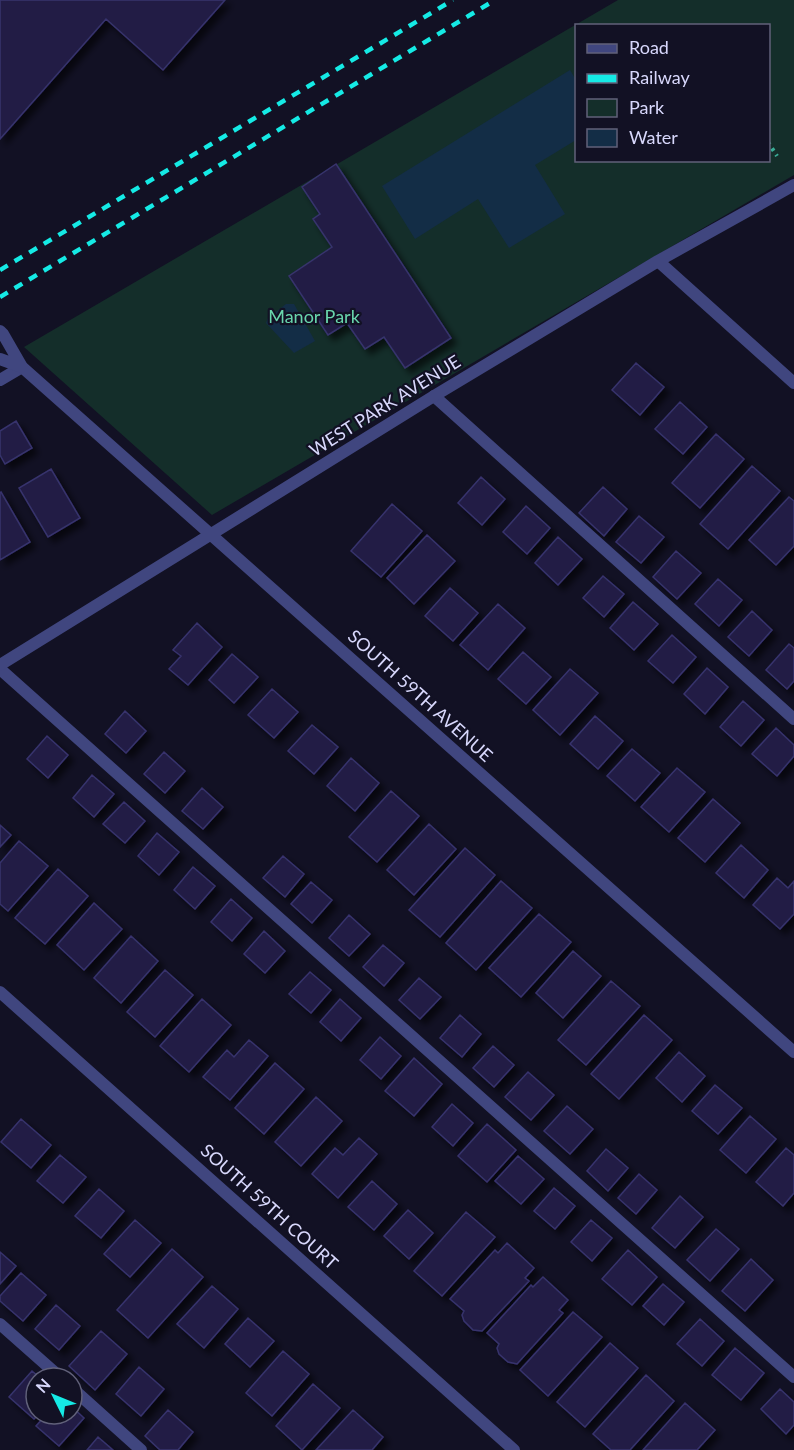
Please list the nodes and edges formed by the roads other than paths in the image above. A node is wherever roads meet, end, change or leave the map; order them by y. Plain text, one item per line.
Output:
1 (794, 184) edge
2 (658, 261) junction
3 (0, 331) edge
4 (0, 358) edge
5 (22, 367) junction
6 (0, 380) edge
7 (794, 383) edge
8 (434, 396) junction
9 (212, 535) junction
10 (0, 667) edge
11 (794, 719) edge
12 (0, 992) edge
13 (794, 1052) edge
14 (0, 1324) edge
15 (47, 1366) edge
16 (794, 1377) edge
17 (84, 1399) edge
18 (141, 1450) edge
19 (514, 1450) edge

1 - 2 street, WEST PARK AVENUE
2 - 7 street
2 - 8 street, WEST PARK AVENUE
3 - 5 street, SOUTH 59TH AVENUE
4 - 5 street, SOUTH 59TH AVENUE
5 - 6 street
5 - 9 street, SOUTH 59TH AVENUE
8 - 9 street, WEST PARK AVENUE
8 - 11 street
9 - 10 street, WEST PARK AVENUE
9 - 13 street, SOUTH 59TH AVENUE
10 - 16 street
12 - 19 street, SOUTH 59TH COURT
14 - 15 street
17 - 18 street

